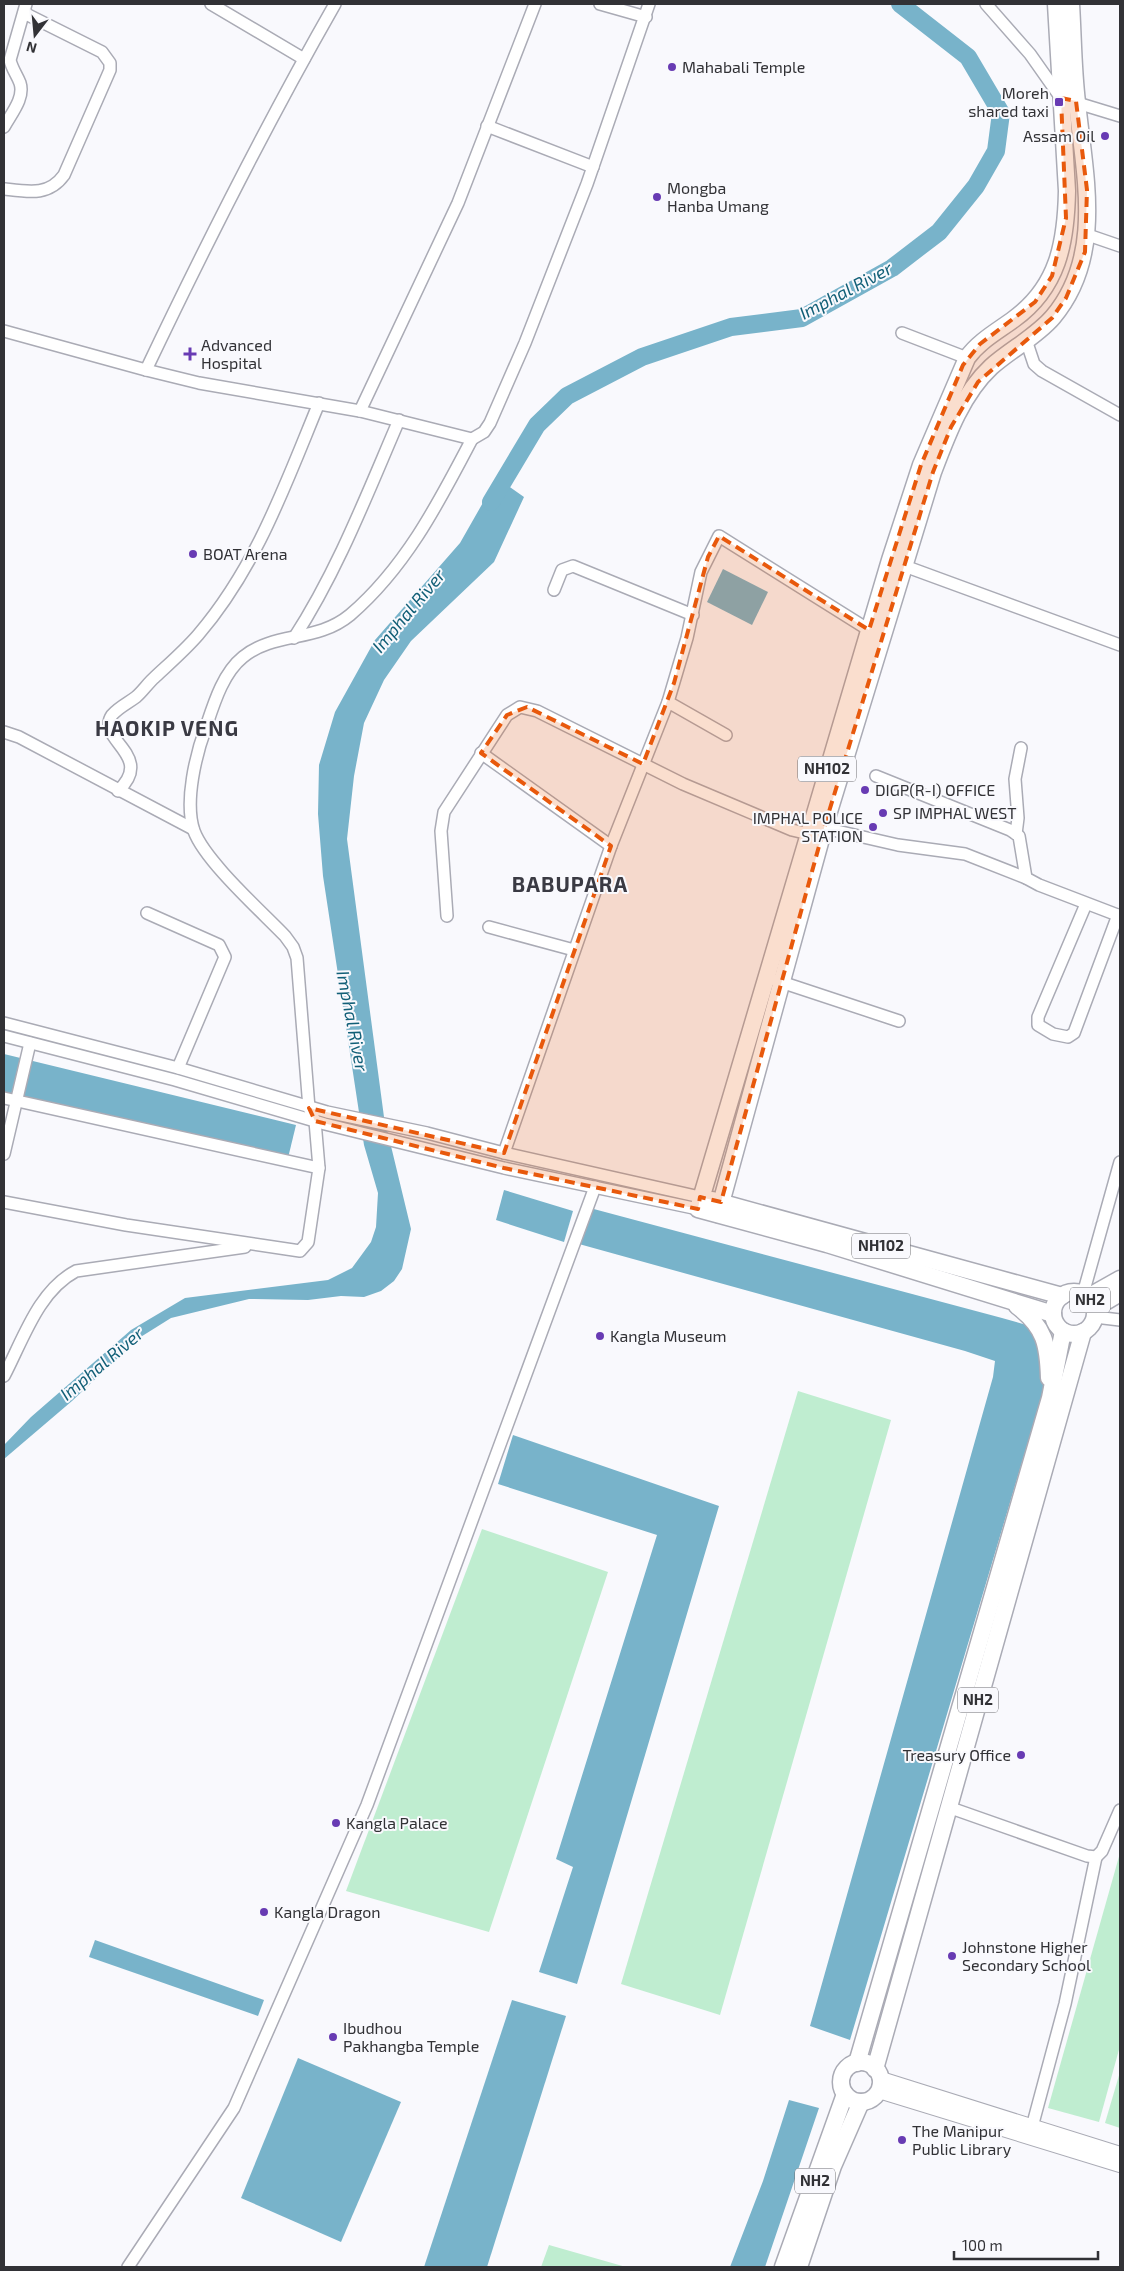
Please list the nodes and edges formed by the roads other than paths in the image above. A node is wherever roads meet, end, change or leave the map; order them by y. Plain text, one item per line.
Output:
1 (211, 4) edge
2 (335, 4) edge
3 (535, 4) edge
4 (600, 4) edge
5 (649, 4) edge
6 (986, 4) edge
7 (1056, 4) edge
8 (1071, 4) edge
9 (25, 9) edge
10 (646, 17) junction
11 (304, 59) junction
12 (1068, 100) junction
13 (1120, 116) edge
14 (487, 126) junction
15 (4, 127) edge
16 (593, 167) junction
17 (4, 189) edge
18 (1088, 235) junction
19 (1120, 246) edge
20 (4, 331) edge
21 (902, 334) dead end
22 (1026, 340) junction
23 (967, 358) junction
24 (146, 370) junction
25 (319, 403) junction
26 (360, 411) junction
27 (1120, 415) edge
28 (399, 420) junction
29 (472, 438) junction
30 (896, 563) junction
31 (554, 590) dead end
32 (693, 615) junction
33 (869, 630) junction
34 (294, 638) junction
35 (1120, 645) edge
36 (668, 702) junction
37 (4, 732) edge
38 (726, 734) dead end
39 (1022, 748) dead end
40 (481, 753) junction
41 (643, 764) junction
42 (876, 776) dead end
43 (118, 791) junction
44 (193, 829) junction
45 (816, 831) junction
46 (1016, 834) junction
47 (611, 846) junction
48 (1026, 878) junction
49 (1086, 904) junction
50 (147, 913) dead end
51 (446, 916) dead end
52 (1119, 916) edge
53 (489, 926) dead end
54 (574, 950) junction
55 (774, 979) junction
56 (899, 1021) dead end
57 (4, 1023) edge
58 (4, 1036) edge
59 (30, 1043) junction
60 (178, 1068) junction
61 (738, 1069) junction
62 (755, 1074) junction
63 (4, 1098) edge
64 (16, 1101) junction
65 (309, 1108) junction
66 (322, 1119) junction
67 (504, 1153) junction
68 (4, 1154) edge
69 (1120, 1162) edge
70 (319, 1168) junction
71 (595, 1187) junction
72 (4, 1202) edge
73 (699, 1203) junction
74 (719, 1208) junction
75 (258, 1246) junction
76 (1120, 1279) edge
77 (1120, 1293) edge
78 (1062, 1296) junction
79 (1010, 1301) junction
80 (1090, 1304) junction
81 (1053, 1314) junction
82 (1120, 1320) edge
83 (1064, 1331) junction
84 (1083, 1332) junction
85 (4, 1376) edge
86 (1050, 1398) junction
87 (948, 1807) junction
88 (1120, 1810) edge
89 (1096, 1857) junction
90 (857, 2063) junction
91 (878, 2079) junction
92 (845, 2094) junction
93 (861, 2102) junction
94 (964, 2111) junction
95 (1032, 2127) junction
96 (1120, 2154) edge
97 (1120, 2164) edge
98 (128, 2267) edge
99 (783, 2267) edge
100 (799, 2267) edge

1 - 11 street
2 - 11 street
3 - 14 street
4 - 10 street
5 - 10 street
6 - 12 street
7 - 12 highway, NH102
8 - 12 highway, NH102
9 - 15 street
9 - 17 street
10 - 16 street
11 - 24 street
12 - 13 street
12 - 18 highway, NH102
12 - 23 highway, NH102
14 - 16 street
14 - 26 street
16 - 29 street
18 - 19 street
18 - 22 highway, NH102
20 - 24 street
21 - 23 street
22 - 27 street
22 - 30 highway, NH102
23 - 30 highway, NH102
24 - 25 street
25 - 26 street
25 - 43 street
26 - 28 street
28 - 29 street
28 - 34 street
29 - 34 street
30 - 33 highway, NH102
30 - 35 street
30 - 45 highway, NH102
31 - 32 street
32 - 33 street
32 - 36 street
33 - 45 highway, NH102
34 - 44 street
36 - 38 street
36 - 41 street
37 - 43 street
39 - 46 street
40 - 41 street
40 - 47 street
40 - 51 street
41 - 45 street
41 - 47 street
42 - 46 street
43 - 44 street
44 - 65 street
45 - 48 street
45 - 55 highway, NH102
46 - 48 street
47 - 54 street
48 - 49 street
49 - 52 street
49 - 52 street
50 - 60 street
53 - 54 street
54 - 67 street
55 - 56 street
55 - 61 highway, NH102
55 - 62 highway, NH102
57 - 60 street
58 - 59 street
59 - 64 street
59 - 66 street
60 - 65 street
61 - 62 highway
61 - 73 highway, NH102
62 - 74 highway, NH102
63 - 64 street
64 - 68 street
64 - 70 street
65 - 66 street
66 - 67 street
66 - 70 street
66 - 71 street
67 - 73 street
69 - 80 street
70 - 75 street
71 - 73 street
71 - 98 street
72 - 75 street
73 - 74 highway, NH102
74 - 78 highway, NH102
74 - 79 highway, NH102
75 - 85 street
76 - 80 highway, NH2
77 - 80 highway, NH2
78 - 80 highway, NH2
78 - 81 highway, NH2
79 - 81 highway, NH102
79 - 86 highway
80 - 82 street
80 - 84 highway, NH2
81 - 83 highway, NH2
83 - 84 highway, NH2
83 - 86 highway, NH2
84 - 87 highway, NH2
86 - 90 highway, NH2
87 - 89 street
87 - 91 highway, NH2
88 - 89 street
89 - 95 street
90 - 91 highway
90 - 92 highway, NH2
91 - 93 highway
91 - 94 main road
92 - 93 highway
92 - 99 highway, NH2
93 - 100 highway, NH2
94 - 95 main road
94 - 97 main road
95 - 96 main road

